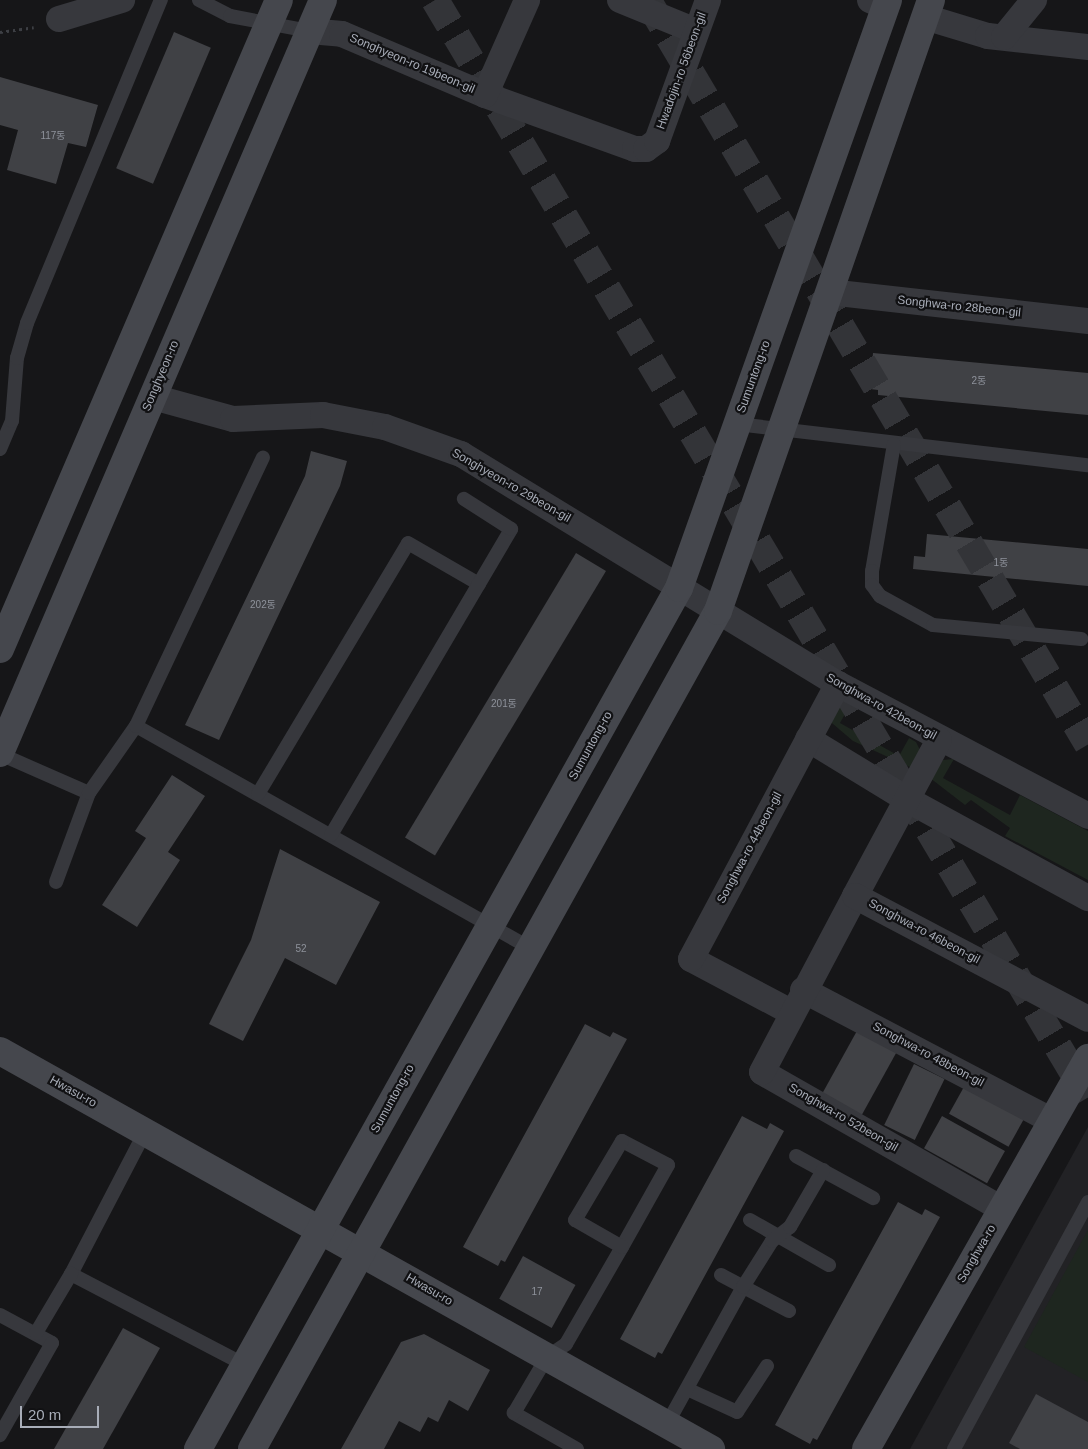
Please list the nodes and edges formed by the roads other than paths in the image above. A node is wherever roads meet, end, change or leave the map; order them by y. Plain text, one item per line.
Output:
1 (122, 0) edge
2 (161, 0) edge
3 (199, 0) edge
4 (279, 0) edge
5 (323, 0) edge
6 (527, 0) edge
7 (620, 0) edge
8 (708, 0) edge
9 (1034, 0) edge
10 (881, 2) edge
11 (928, 9) edge
12 (59, 19) road end
13 (268, 25) junction
14 (309, 31) junction
15 (696, 31) junction
16 (1004, 37) junction
17 (1088, 46) edge
18 (485, 95) junction
19 (657, 141) joint
20 (829, 292) junction
21 (1088, 321) edge
22 (153, 397) junction
23 (737, 424) junction
24 (780, 432) junction
25 (894, 444) junction
26 (0, 448) edge
27 (263, 458) dead end
28 (1088, 465) edge
29 (464, 500) dead end
30 (479, 584) junction
31 (679, 588) junction
32 (718, 612) junction
33 (1080, 639) dead end
34 (0, 649) edge
35 (838, 684) junction
36 (136, 726) junction
37 (808, 739) junction
38 (939, 740) junction
39 (0, 754) edge
40 (89, 793) junction
41 (258, 794) junction
42 (908, 800) junction
43 (1088, 816) edge
44 (331, 835) junction
45 (56, 882) dead end
46 (854, 896) junction
47 (1088, 898) edge
48 (490, 926) junction
49 (530, 948) junction
50 (797, 1001) junction
51 (1088, 1019) edge
52 (0, 1052) edge
53 (1088, 1058) edge
54 (1052, 1121) junction
55 (145, 1132) junction
56 (796, 1156) dead end
57 (823, 1170) junction
58 (873, 1198) dead end
59 (1088, 1202) edge
60 (1002, 1209) junction
61 (750, 1220) dead end
62 (321, 1229) junction
63 (779, 1236) junction
64 (622, 1247) junction
65 (362, 1252) junction
66 (829, 1264) dead end
67 (71, 1274) junction
68 (721, 1275) dead end
69 (744, 1287) junction
70 (788, 1311) dead end
71 (0, 1315) edge
72 (36, 1333) junction
73 (547, 1357) junction
74 (244, 1365) junction
75 (767, 1366) dead end
76 (687, 1389) junction
77 (666, 1424) junction
78 (0, 1435) edge
79 (198, 1449) edge
80 (252, 1449) edge
81 (577, 1449) edge
82 (711, 1449) edge
83 (866, 1449) edge
84 (954, 1449) edge

1 - 12 street
2 - 26 lane
3 - 13 lane
4 - 13 street
5 - 14 street, Songhyeon-ro
6 - 18 street, Songhyeon-ro 19beon-gil
7 - 15 street
8 - 15 street, Hwadojin-ro 56beon-gil
9 - 16 street
10 - 23 street, Sumuntong-ro
11 - 16 street
11 - 20 street
13 - 14 lane
13 - 34 street
14 - 18 street, Songhyeon-ro 19beon-gil
14 - 22 street, Songhyeon-ro
15 - 19 street, Hwadojin-ro 56beon-gil
16 - 17 street
18 - 19 street, Songhyeon-ro 19beon-gil
20 - 21 street, Songhwa-ro 28beon-gil
20 - 24 street
22 - 31 street, Songhyeon-ro 29beon-gil
22 - 39 street, Songhyeon-ro
23 - 24 lane
23 - 31 street, Sumuntong-ro
24 - 25 lane
24 - 32 street
25 - 28 lane
25 - 33 lane
27 - 36 lane
29 - 30 lane
30 - 41 lane
30 - 44 lane
31 - 32 street, Songhwa-ro 42beon-gil
31 - 48 street, Sumuntong-ro
32 - 35 street, Songhwa-ro 42beon-gil
32 - 49 street
35 - 37 street
35 - 38 street, Songhwa-ro 42beon-gil
36 - 40 lane
36 - 41 lane
37 - 42 street
37 - 50 street, Songhwa-ro 44beon-gil
38 - 42 street
38 - 43 street, Songhwa-ro 42beon-gil
39 - 40 lane
40 - 45 lane
41 - 44 lane
42 - 46 street
42 - 47 street
44 - 48 lane
46 - 50 street, Songhwa-ro 46beon-gil
46 - 51 street, Songhwa-ro 46beon-gil
48 - 49 lane
48 - 62 street, Sumuntong-ro
49 - 65 street
50 - 54 street, Songhwa-ro 48beon-gil
50 - 60 street, Songhwa-ro 52beon-gil
52 - 55 street, Hwasu-ro
53 - 54 street, Songhwa-ro
54 - 60 street, Songhwa-ro
55 - 62 street, Hwasu-ro
55 - 67 lane
56 - 57 lane
57 - 58 lane
57 - 63 lane
59 - 84 lane
60 - 83 street, Songhwa-ro
61 - 63 lane
62 - 65 street, Hwasu-ro
62 - 74 street, Sumuntong-ro
63 - 66 lane
63 - 69 lane
64 - 64 lane
64 - 73 lane
65 - 73 street, Hwasu-ro
65 - 80 street
67 - 72 lane
67 - 74 lane
68 - 69 lane
69 - 70 lane
69 - 76 lane
71 - 72 lane
72 - 78 lane
73 - 77 street, Hwasu-ro
73 - 81 lane
74 - 79 street, Sumuntong-ro
75 - 76 lane
76 - 77 lane
77 - 82 street, Hwasu-ro

